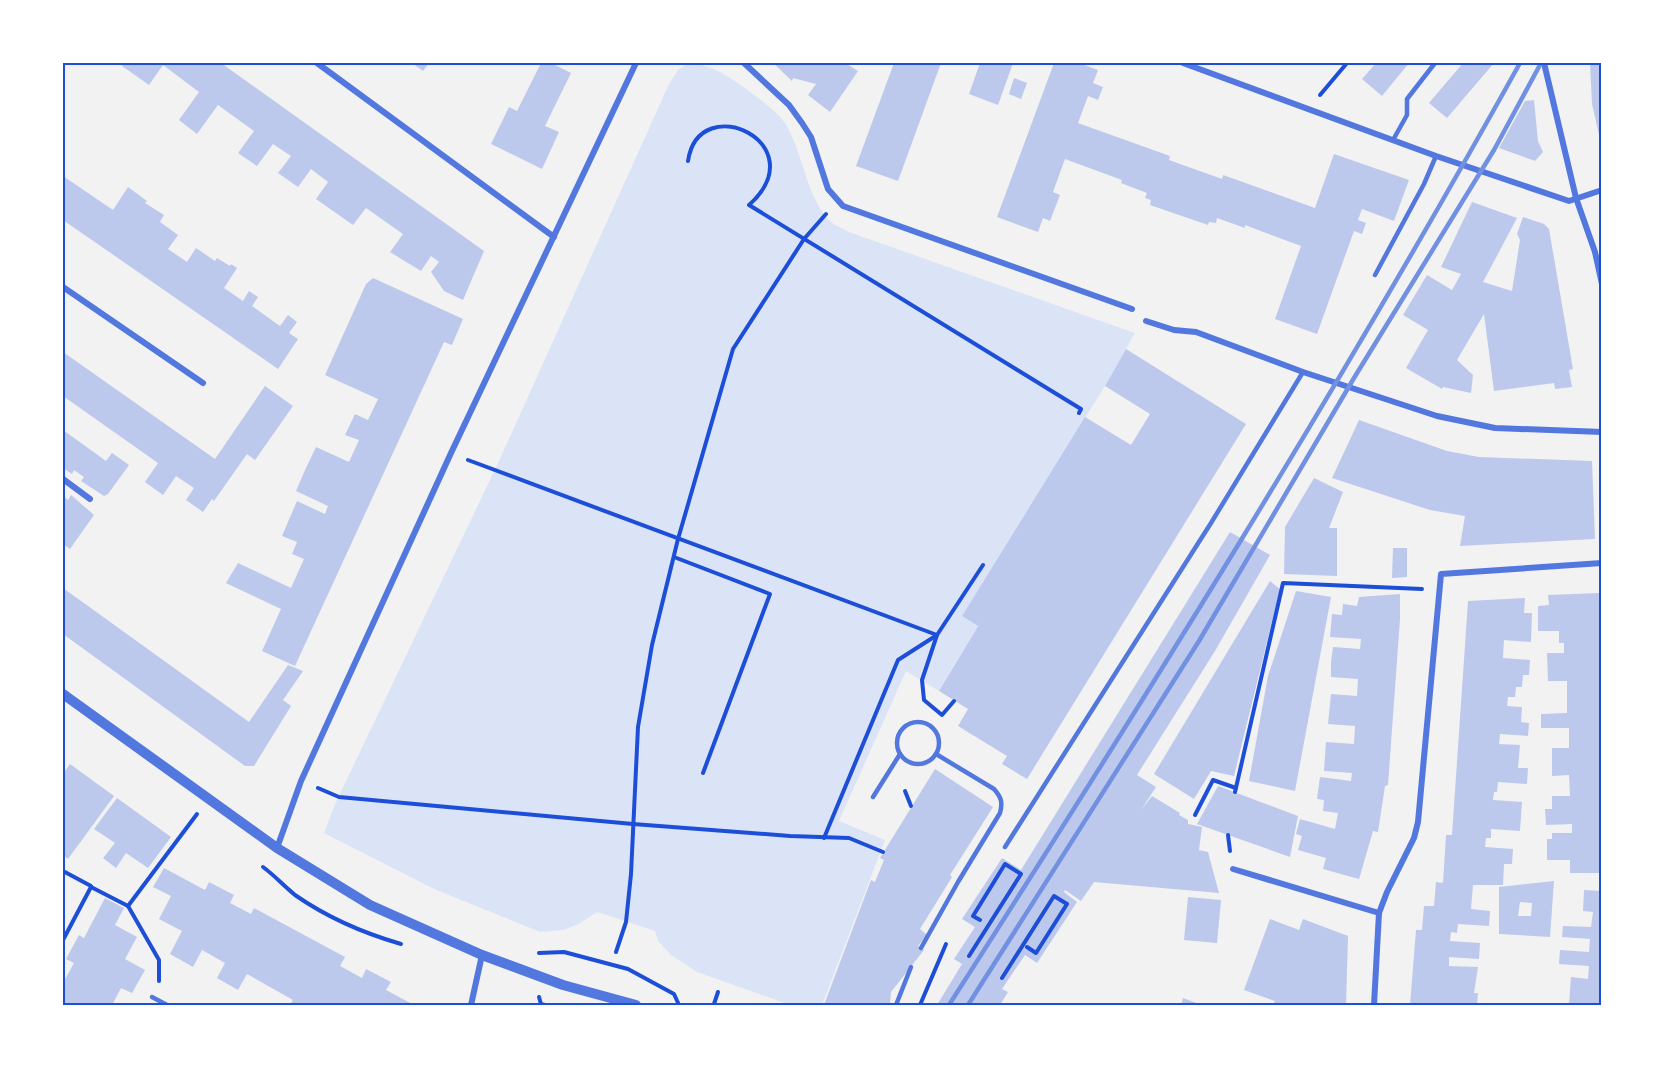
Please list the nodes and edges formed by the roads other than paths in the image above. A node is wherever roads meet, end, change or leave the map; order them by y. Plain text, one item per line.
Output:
1 (317, 63) edge
2 (636, 63) edge
3 (744, 63) edge
4 (1183, 63) edge
5 (1435, 63) edge
6 (1544, 63) edge
7 (1393, 140) junction
8 (1436, 156) junction
9 (1602, 190) edge
10 (1576, 198) junction
11 (554, 237) junction
12 (1375, 275) dead end
13 (1602, 284) edge
14 (63, 287) edge
15 (1132, 309) dead end
16 (1146, 321) dead end
17 (1303, 372) junction
18 (203, 383) dead end
19 (1602, 432) edge
20 (63, 479) edge
21 (90, 499) dead end
22 (1602, 563) edge
23 (63, 694) edge
24 (900, 754) junction
25 (936, 754) junction
26 (873, 797) dead end
27 (1005, 847) dead end
28 (277, 848) junction
29 (1233, 869) dead end
30 (1379, 913) junction
31 (921, 948) dead end
32 (482, 955) junction
33 (911, 967) dead end
34 (152, 997) road end
35 (622, 1004) edge
36 (167, 1005) edge
37 (471, 1005) edge
38 (636, 1005) edge
39 (896, 1005) edge
40 (1374, 1005) edge

1 - 11 street
2 - 11 street
3 - 15 street
4 - 7 street
5 - 7 lane
6 - 10 street
7 - 8 street
8 - 10 street
8 - 12 lane
9 - 10 street
10 - 13 street
11 - 28 street
14 - 18 street
16 - 17 street
17 - 19 street
17 - 27 lane
20 - 21 street
22 - 30 street
23 - 28 street
24 - 25 lane
24 - 25 lane
24 - 26 lane
25 - 31 lane
28 - 32 street
29 - 30 street
30 - 40 street
32 - 35 street
32 - 37 street
33 - 39 lane
34 - 36 lane
35 - 38 street

